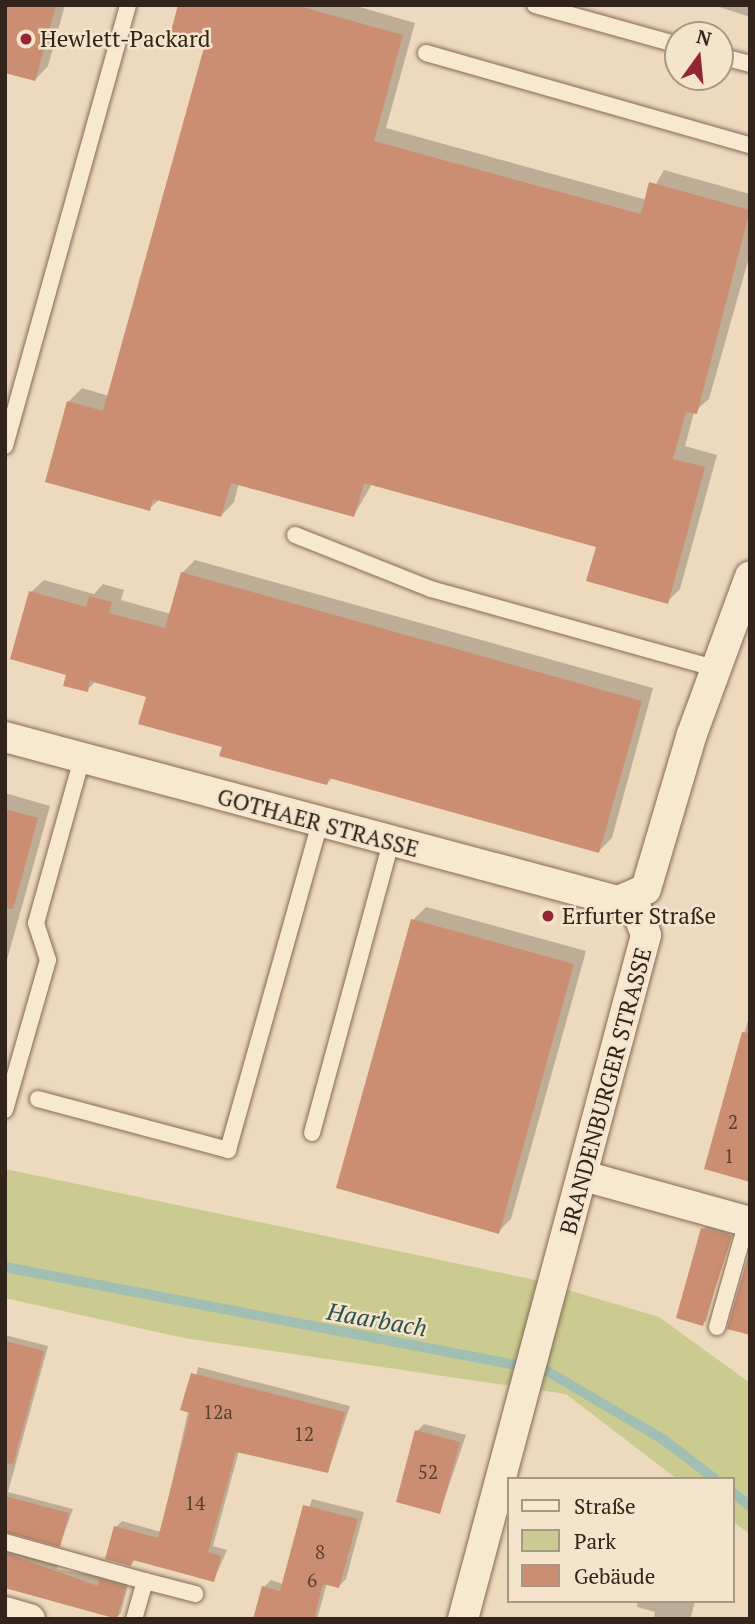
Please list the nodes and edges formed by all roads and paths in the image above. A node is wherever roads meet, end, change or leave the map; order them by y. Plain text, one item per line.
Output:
1 (128, 5) edge
2 (535, 5) edge
3 (664, 40) edge
4 (426, 53) dead end
5 (750, 145) edge
6 (5, 446) edge
7 (295, 535) dead end
8 (750, 576) edge
9 (718, 669) junction
10 (5, 737) edge
11 (82, 758) junction
12 (320, 824) junction
13 (391, 843) junction
14 (632, 897) junction
15 (38, 1099) dead end
16 (5, 1110) edge
17 (312, 1133) dead end
18 (584, 1175) junction
19 (748, 1222) edge
20 (717, 1327) dead end
21 (5, 1542) edge
22 (145, 1581) junction
23 (195, 1594) dead end
24 (5, 1612) edge
25 (30, 1619) edge
26 (134, 1619) edge
27 (463, 1619) edge

1 - 6 lane
2 - 3 lane
4 - 5 lane
7 - 9 lane
8 - 9 street
9 - 14 street
10 - 11 street, GOTHAER STRASSE
11 - 12 street, GOTHAER STRASSE
11 - 16 lane
12 - 13 street, GOTHAER STRASSE
12 - 15 lane
13 - 14 street, GOTHAER STRASSE
13 - 17 lane
14 - 18 street, BRANDENBURGER STRASSE
18 - 19 street
18 - 27 street, BRANDENBURGER STRASSE
19 - 20 lane
21 - 22 lane
22 - 23 lane
22 - 26 lane
24 - 25 street

